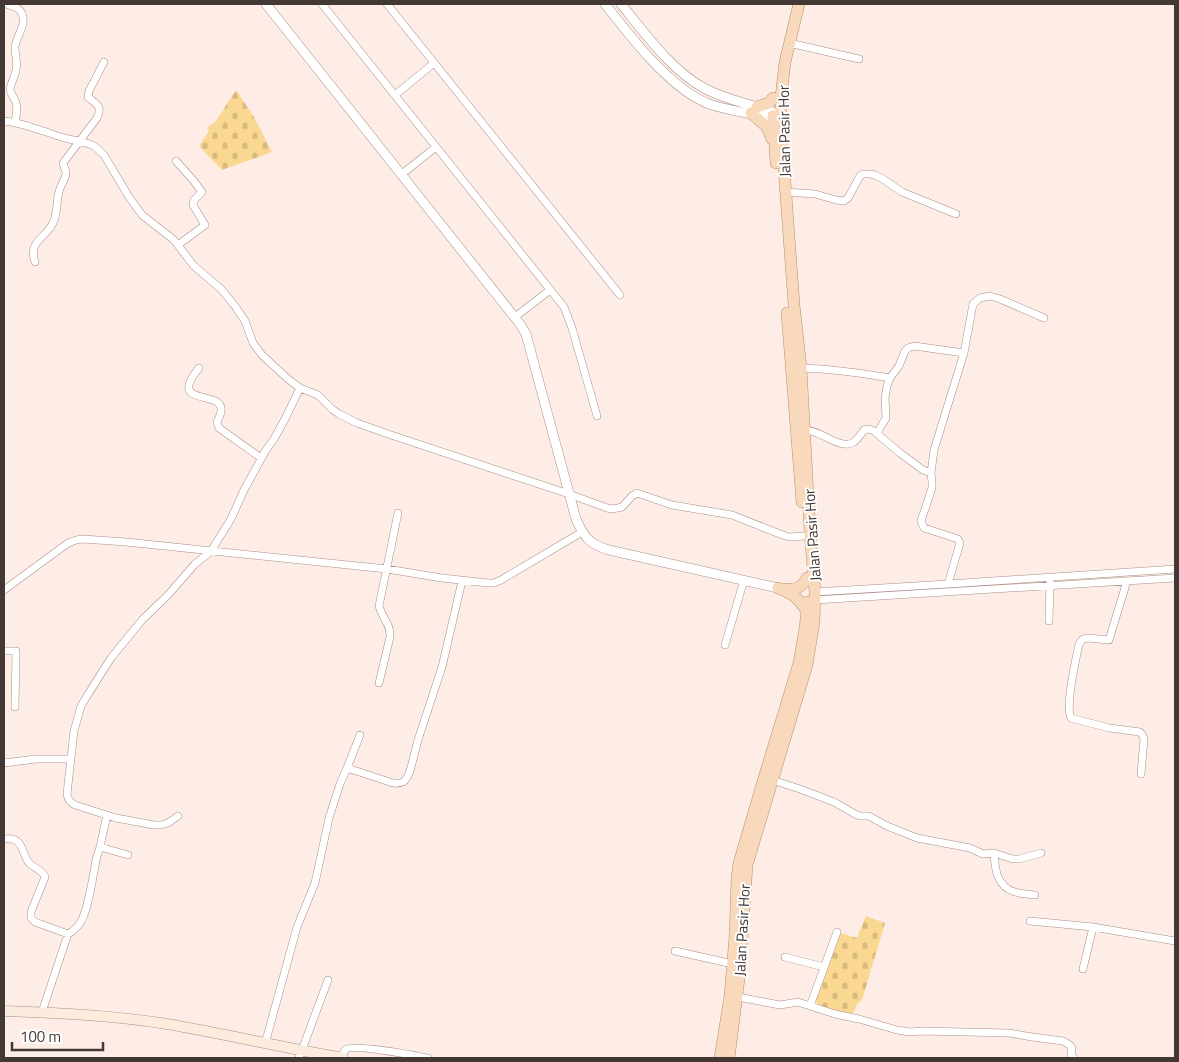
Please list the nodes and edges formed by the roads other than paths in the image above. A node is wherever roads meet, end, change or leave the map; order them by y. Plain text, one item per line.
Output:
1 (6, 4) edge
2 (266, 4) edge
3 (322, 4) edge
4 (387, 4) edge
5 (605, 4) edge
6 (621, 4) edge
7 (792, 4) edge
8 (799, 4) edge
9 (789, 43) junction
10 (859, 59) dead end
11 (104, 62) dead end
12 (434, 63) junction
13 (395, 95) junction
14 (773, 98) junction
15 (754, 110) junction
16 (773, 115) junction
17 (4, 121) edge
18 (15, 122) junction
19 (774, 140) junction
20 (80, 141) junction
21 (436, 147) junction
22 (176, 161) dead end
23 (402, 174) junction
24 (786, 192) junction
25 (956, 214) dead end
26 (178, 245) junction
27 (35, 262) dead end
28 (550, 290) junction
29 (620, 295) dead end
30 (515, 317) junction
31 (1044, 318) dead end
32 (964, 353) junction
33 (199, 368) dead end
34 (801, 368) junction
35 (890, 378) junction
36 (300, 388) junction
37 (597, 416) dead end
38 (804, 430) junction
39 (877, 433) junction
40 (261, 458) junction
41 (931, 473) junction
42 (569, 494) junction
43 (398, 513) dead end
44 (582, 532) junction
45 (804, 536) junction
46 (211, 551) junction
47 (387, 569) junction
48 (1175, 569) edge
49 (1050, 577) junction
50 (807, 578) junction
51 (1175, 578) edge
52 (744, 580) junction
53 (462, 581) junction
54 (1127, 581) junction
55 (948, 584) junction
56 (1050, 586) junction
57 (778, 588) junction
58 (4, 590) edge
59 (815, 596) junction
60 (807, 612) junction
61 (1050, 621) dead end
62 (725, 645) dead end
63 (4, 651) edge
64 (379, 683) dead end
65 (15, 707) dead end
66 (360, 735) dead end
67 (70, 759) junction
68 (4, 763) edge
69 (348, 768) junction
70 (1141, 774) dead end
71 (772, 780) junction
72 (107, 815) junction
73 (178, 816) dead end
74 (4, 839) edge
75 (100, 847) junction
76 (1041, 853) dead end
77 (128, 854) dead end
78 (994, 854) junction
79 (1035, 894) dead end
80 (1030, 922) dead end
81 (1094, 927) junction
82 (837, 932) dead end
83 (68, 934) junction
84 (1175, 941) edge
85 (675, 951) dead end
86 (785, 957) dead end
87 (733, 964) junction
88 (824, 967) junction
89 (1083, 969) dead end
90 (328, 980) dead end
91 (738, 997) junction
92 (810, 1006) junction
93 (4, 1011) edge
94 (42, 1012) junction
95 (265, 1044) junction
96 (301, 1055) edge
97 (343, 1058) edge
98 (428, 1058) edge
99 (720, 1058) edge
100 (729, 1058) edge
101 (1074, 1058) edge

1 - 18 street
2 - 23 street
3 - 13 street
4 - 12 street
5 - 15 street
6 - 15 street
7 - 14 main road, Jalan Pasir Hor
8 - 9 main road, Jalan Pasir Hor
9 - 10 street
9 - 24 main road, Jalan Pasir Hor
11 - 20 street
12 - 13 street
12 - 29 street
13 - 21 street
14 - 15 main road
14 - 16 main road, Jalan Pasir Hor
15 - 16 street
15 - 19 main road
16 - 19 main road, Jalan Pasir Hor
17 - 18 street
18 - 20 street
19 - 45 main road, Jalan Pasir Hor
20 - 26 street
20 - 27 street
21 - 23 street
21 - 28 street
22 - 26 street
23 - 30 street
24 - 25 street
24 - 34 main road, Jalan Pasir Hor
26 - 36 street
28 - 30 street
28 - 37 street
30 - 42 street
31 - 32 street
32 - 35 street
32 - 41 street
33 - 40 street
34 - 35 street
34 - 38 main road, Jalan Pasir Hor
35 - 39 street
36 - 40 street
36 - 42 street
38 - 39 street
38 - 59 main road, Jalan Pasir Hor
39 - 41 street
40 - 46 street
41 - 55 street
42 - 44 street
42 - 45 street
43 - 47 street
44 - 52 street
44 - 53 street
45 - 50 main road, Jalan Pasir Hor
46 - 47 street
46 - 58 street
46 - 67 street
47 - 53 street
47 - 64 street
48 - 49 street
49 - 55 street
49 - 56 street
50 - 57 main road
50 - 60 main road, Jalan Pasir Hor
51 - 54 street
52 - 57 street
52 - 62 street
53 - 69 street
54 - 56 street
54 - 70 street
55 - 59 street
56 - 59 street
56 - 61 street
57 - 60 main road
59 - 71 main road, Jalan Pasir Hor
60 - 87 main road, Jalan Pasir Hor
63 - 65 street
66 - 69 street
67 - 68 street
67 - 72 street
69 - 95 street
71 - 78 street
71 - 91 main road, Jalan Pasir Hor
72 - 73 street
72 - 75 street
74 - 83 street
75 - 77 street
75 - 83 street
76 - 78 street
78 - 79 street
80 - 81 street
81 - 84 street
81 - 89 street
82 - 88 street
83 - 94 street
85 - 87 street
86 - 88 street
87 - 99 main road, Jalan Pasir Hor
88 - 92 street
90 - 96 street
91 - 92 street
91 - 100 main road, Jalan Pasir Hor
92 - 101 street
93 - 94 main road
94 - 95 main road
95 - 96 main road
96 - 97 main road
97 - 98 street

